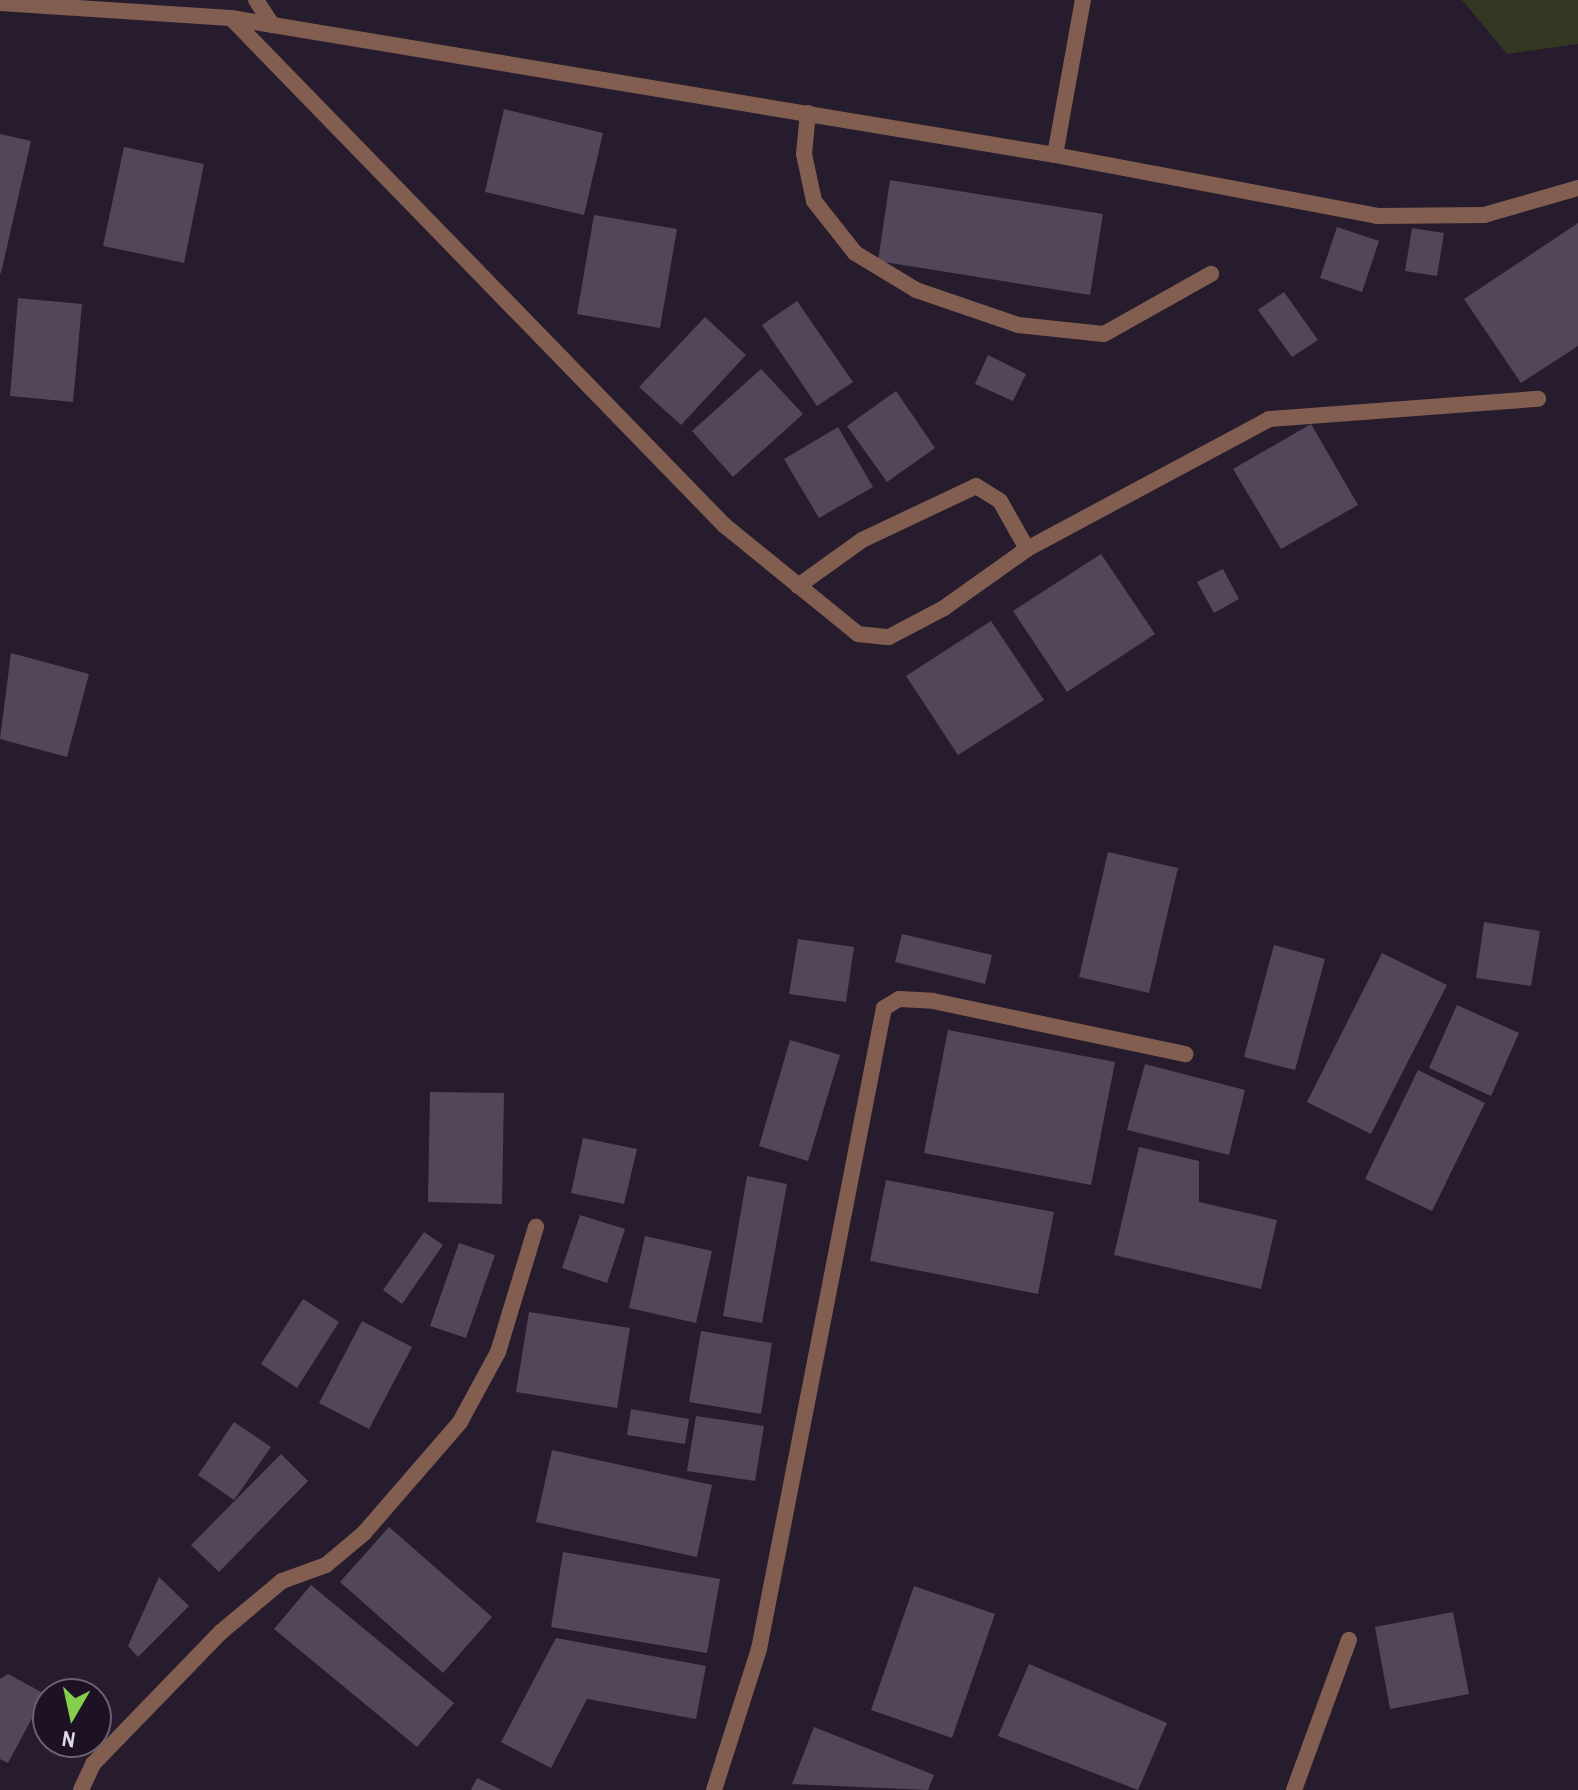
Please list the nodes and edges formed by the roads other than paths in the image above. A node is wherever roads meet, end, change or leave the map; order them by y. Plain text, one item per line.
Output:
1 (256, 0) edge
2 (1083, 0) edge
3 (0, 3) edge
4 (231, 18) junction
5 (272, 25) junction
6 (808, 113) junction
7 (1055, 155) junction
8 (1578, 188) edge
9 (1211, 274) dead end
10 (1538, 399) dead end
11 (1027, 549) junction
12 (798, 586) junction
13 (1185, 1054) dead end
14 (536, 1227) dead end
15 (1349, 1640) dead end
16 (81, 1790) edge
17 (714, 1790) edge
18 (1294, 1790) edge

1 - 5 street
2 - 7 street
3 - 4 street
4 - 5 street
4 - 12 street
5 - 6 street
6 - 7 street
6 - 9 street
7 - 8 street
10 - 11 street
11 - 12 street
11 - 12 street
13 - 17 street
14 - 16 street
15 - 18 street

